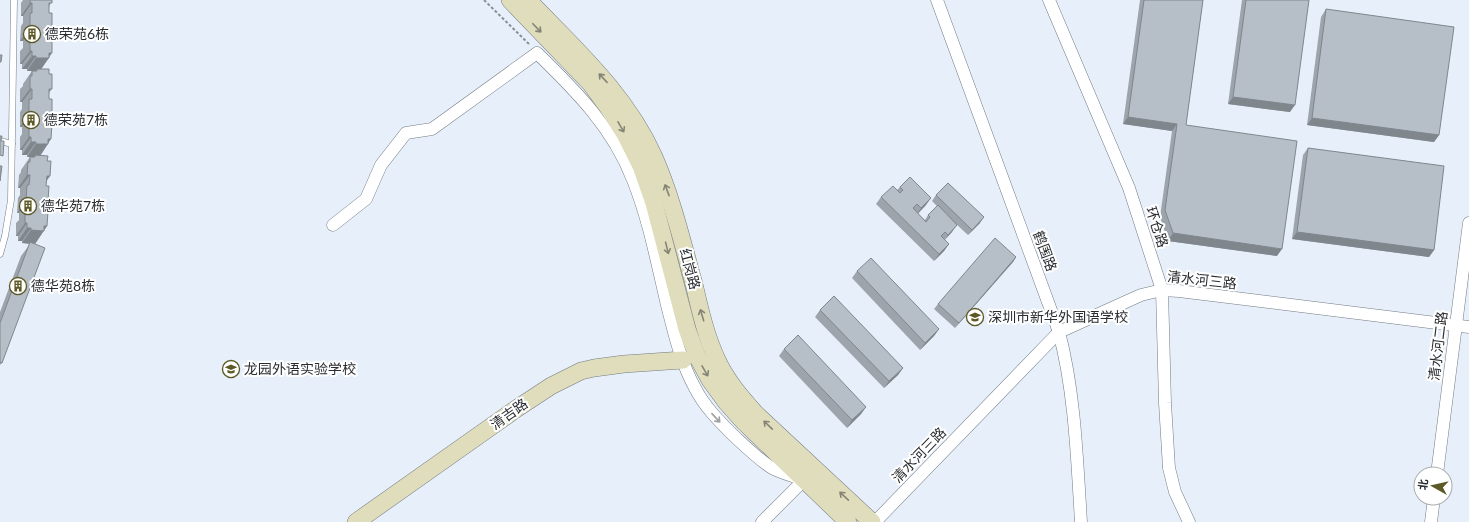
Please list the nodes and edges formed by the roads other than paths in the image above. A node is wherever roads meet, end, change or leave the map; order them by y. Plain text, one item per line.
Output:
1 (14, 0) edge
2 (510, 0) edge
3 (528, 0) edge
4 (937, 0) edge
5 (1049, 0) edge
6 (0, 141) edge
7 (12, 144) junction
8 (1469, 222) edge
9 (333, 225) dead end
10 (0, 254) edge
11 (1162, 290) junction
12 (1456, 326) junction
13 (1469, 327) edge
14 (1059, 332) junction
15 (683, 360) junction
16 (1438, 466) edge
17 (804, 480) junction
18 (1433, 506) edge
19 (356, 522) edge
20 (762, 522) edge
21 (848, 522) edge
22 (874, 522) edge
23 (1081, 522) edge
24 (1189, 522) edge
25 (1431, 522) edge

1 - 7 lane
2 -> 17 main road, 红岗路
22 -> 3 main road, 红岗路
4 - 14 street, 鹤围路
5 - 11 street, 环仓路
6 - 7 lane
7 - 10 lane
8 - 12 street, 清水河二路
9 - 15 street
11 - 12 street, 清水河三路
11 - 14 street, 清水河三路
11 - 24 street, 环仓路
12 - 13 street, 清水河三路
12 - 16 street, 清水河二路
14 - 22 street, 清水河三路
14 - 23 street, 鹤围路
15 -> 17 street
15 - 19 main road, 清吉路
17 - 20 street
17 - 21 main road, 红岗路
18 - 25 street

